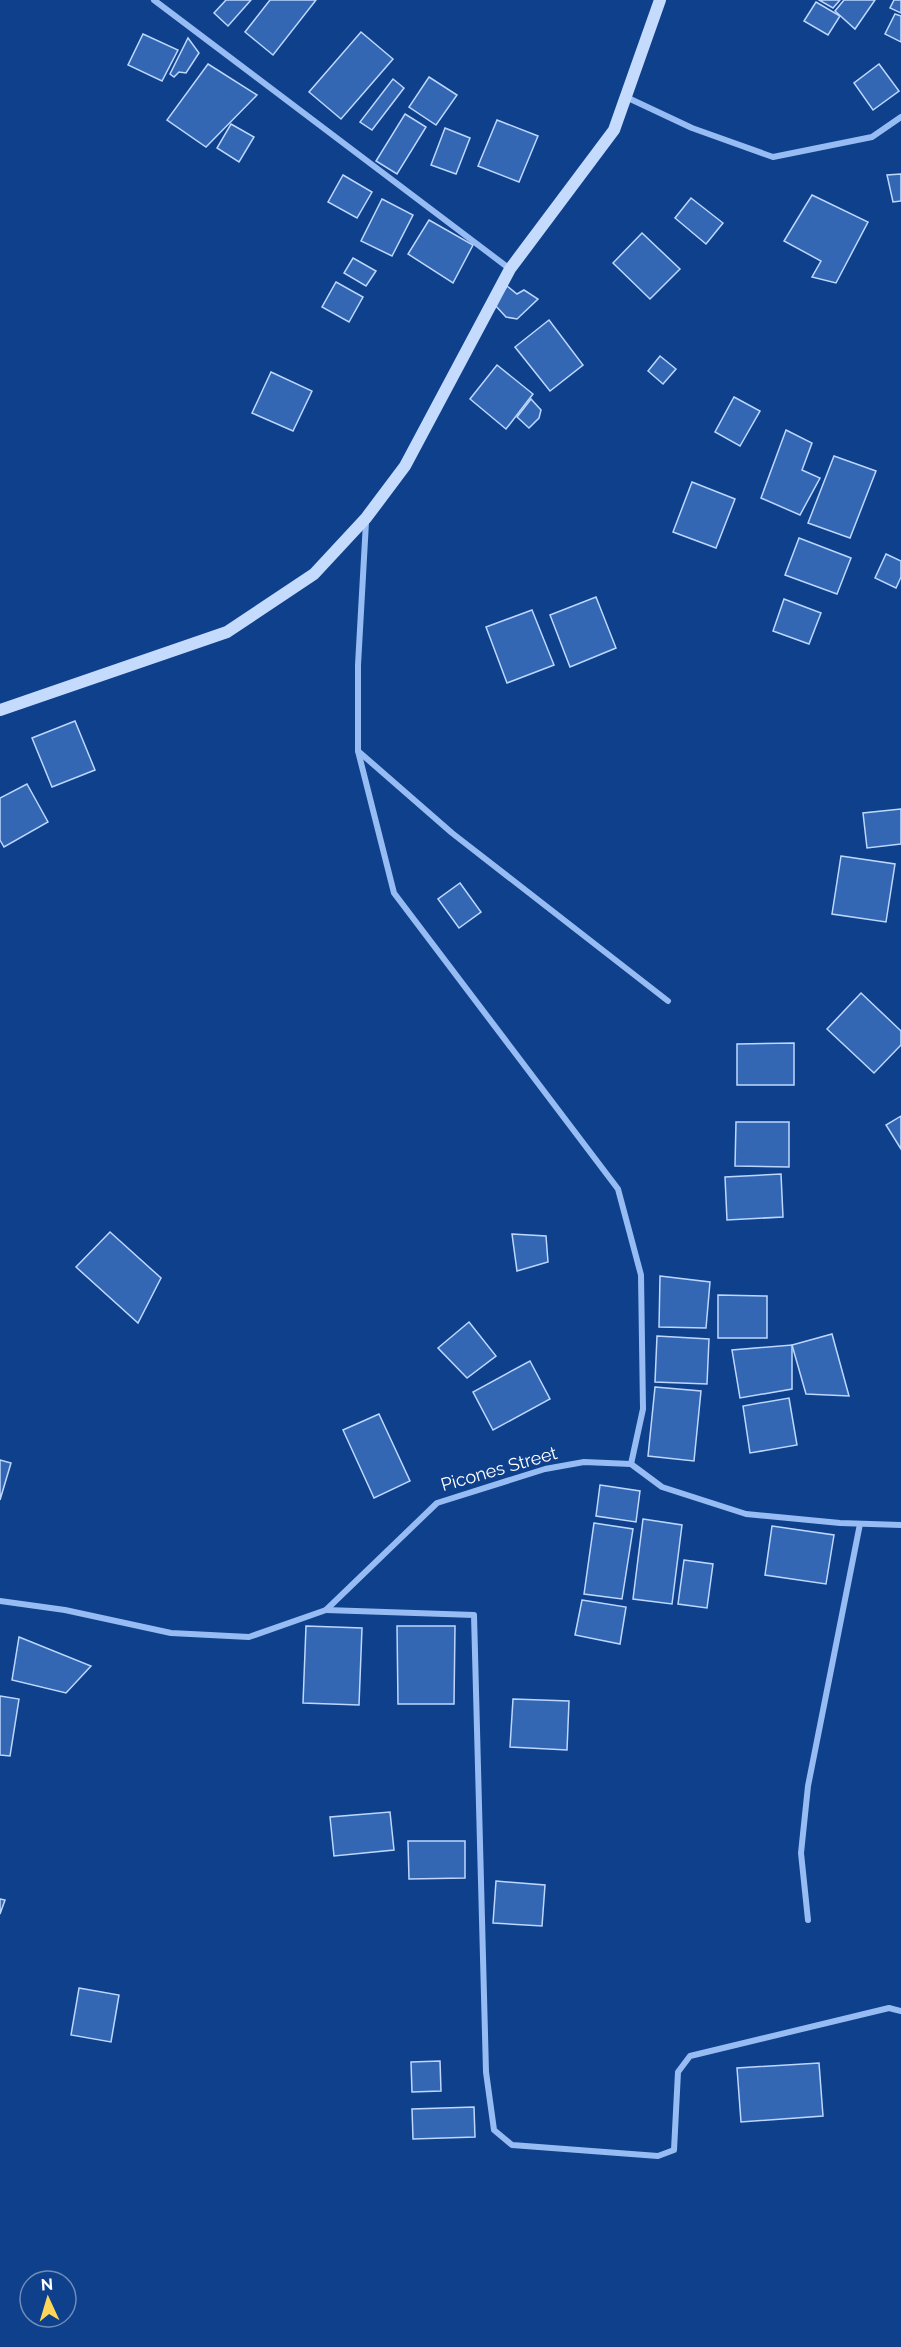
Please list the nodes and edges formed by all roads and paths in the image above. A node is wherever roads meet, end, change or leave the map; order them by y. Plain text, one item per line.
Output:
1 (154, 0) edge
2 (660, 0) edge
3 (626, 96) junction
4 (901, 117) edge
5 (510, 269) junction
6 (366, 518) junction
7 (0, 710) edge
8 (358, 751) junction
9 (668, 1001) dead end
10 (631, 1464) junction
11 (860, 1524) junction
12 (901, 1525) edge
13 (0, 1601) edge
14 (326, 1610) junction
15 (808, 1920) dead end
16 (901, 2011) edge

1 - 5 street
2 - 3 street
3 - 4 street
3 - 5 street
5 - 6 street
6 - 7 street
6 - 8 street
8 - 9 street
8 - 10 street
10 - 11 street
10 - 14 street, Picones Street
11 - 12 street
11 - 15 street
13 - 14 street, Picones Street
14 - 16 street

